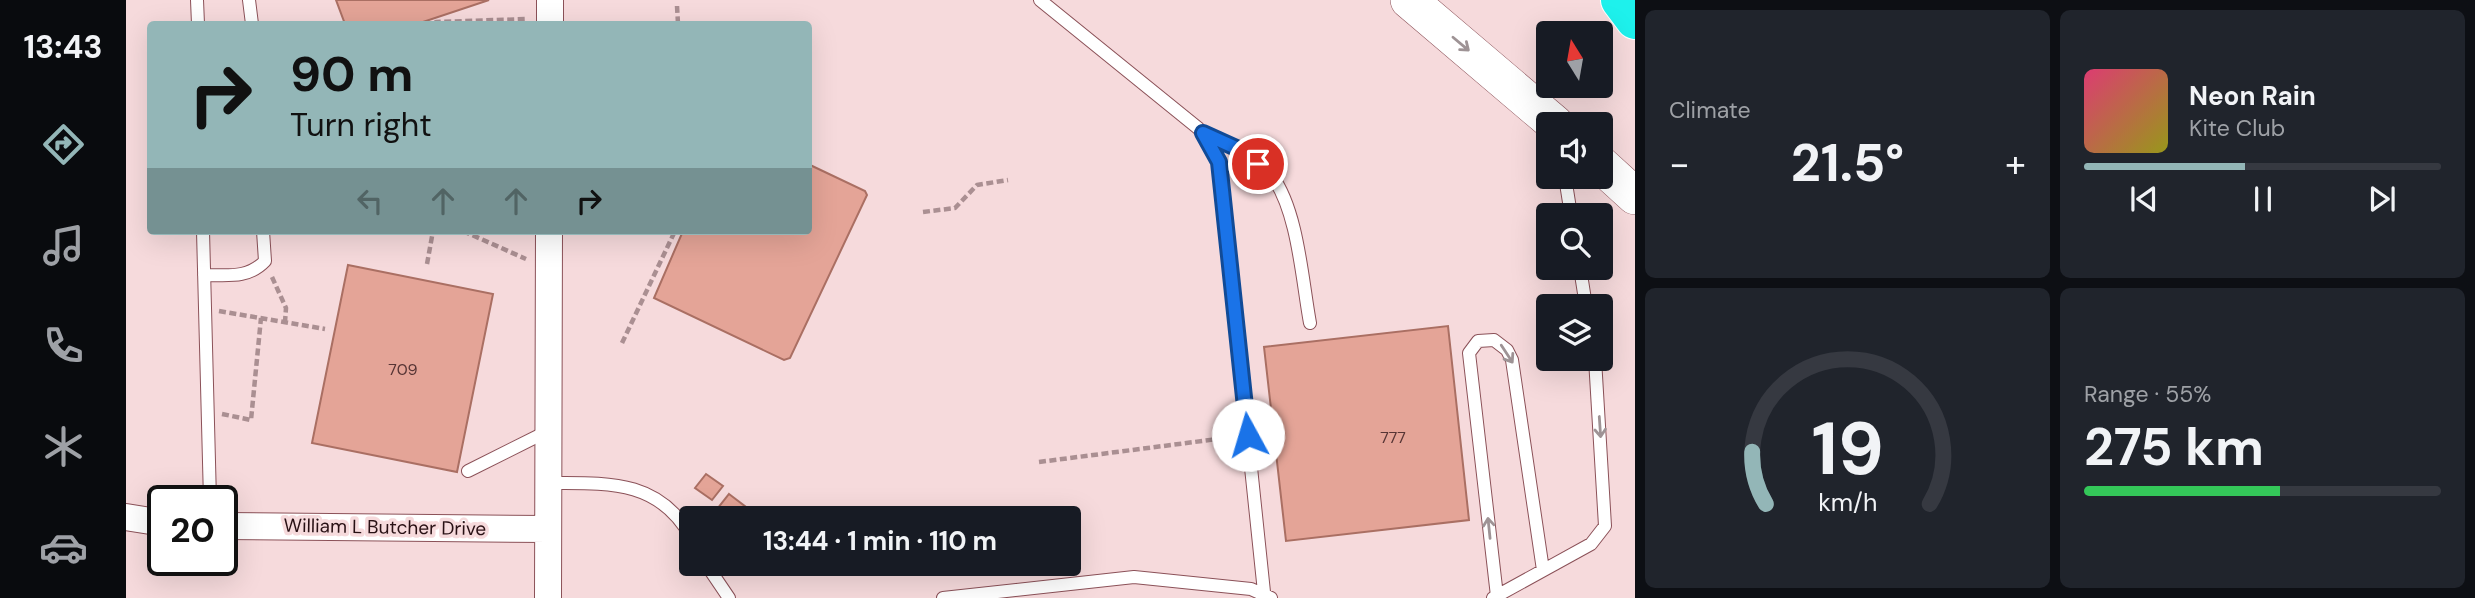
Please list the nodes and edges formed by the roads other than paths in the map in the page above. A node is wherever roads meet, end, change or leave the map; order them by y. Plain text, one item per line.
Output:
1 (197, 0) edge
2 (249, 0) edge
3 (1040, 0) edge
4 (1409, 0) edge
5 (1620, 0) edge
6 (1635, 20) edge
7 (198, 21) edge
8 (252, 21) edge
9 (1539, 112) edge
10 (1203, 133) junction
11 (1613, 176) edge
12 (1635, 196) edge
13 (203, 235) edge
14 (263, 235) edge
15 (549, 235) edge
16 (204, 275) junction
17 (1310, 323) dead end
18 (1596, 371) edge
19 (548, 431) junction
20 (468, 471) dead end
21 (548, 483) junction
22 (210, 485) edge
23 (126, 517) edge
24 (679, 519) edge
25 (147, 520) edge
26 (238, 526) edge
27 (548, 529) junction
28 (1543, 570) junction
29 (714, 576) edge
30 (1268, 595) edge
31 (1495, 597) edge
32 (548, 598) edge
33 (729, 598) edge
34 (943, 598) edge

1 - 7 lane
2 - 8 lane
3 - 10 lane
4 -> 9 main road
5 - 6 highway
10 - 17 lane
10 - 30 lane
11 - 12 main road
13 - 16 lane
14 - 16 lane
15 - 19 street
16 - 22 lane
18 -> 28 lane
19 - 20 lane
19 - 21 street
21 - 24 lane
21 - 27 street
23 - 25 street
26 - 27 street, William L Butcher Drive
27 - 32 street
28 - 31 lane
31 -> 28 lane
29 - 33 lane
30 - 34 lane

